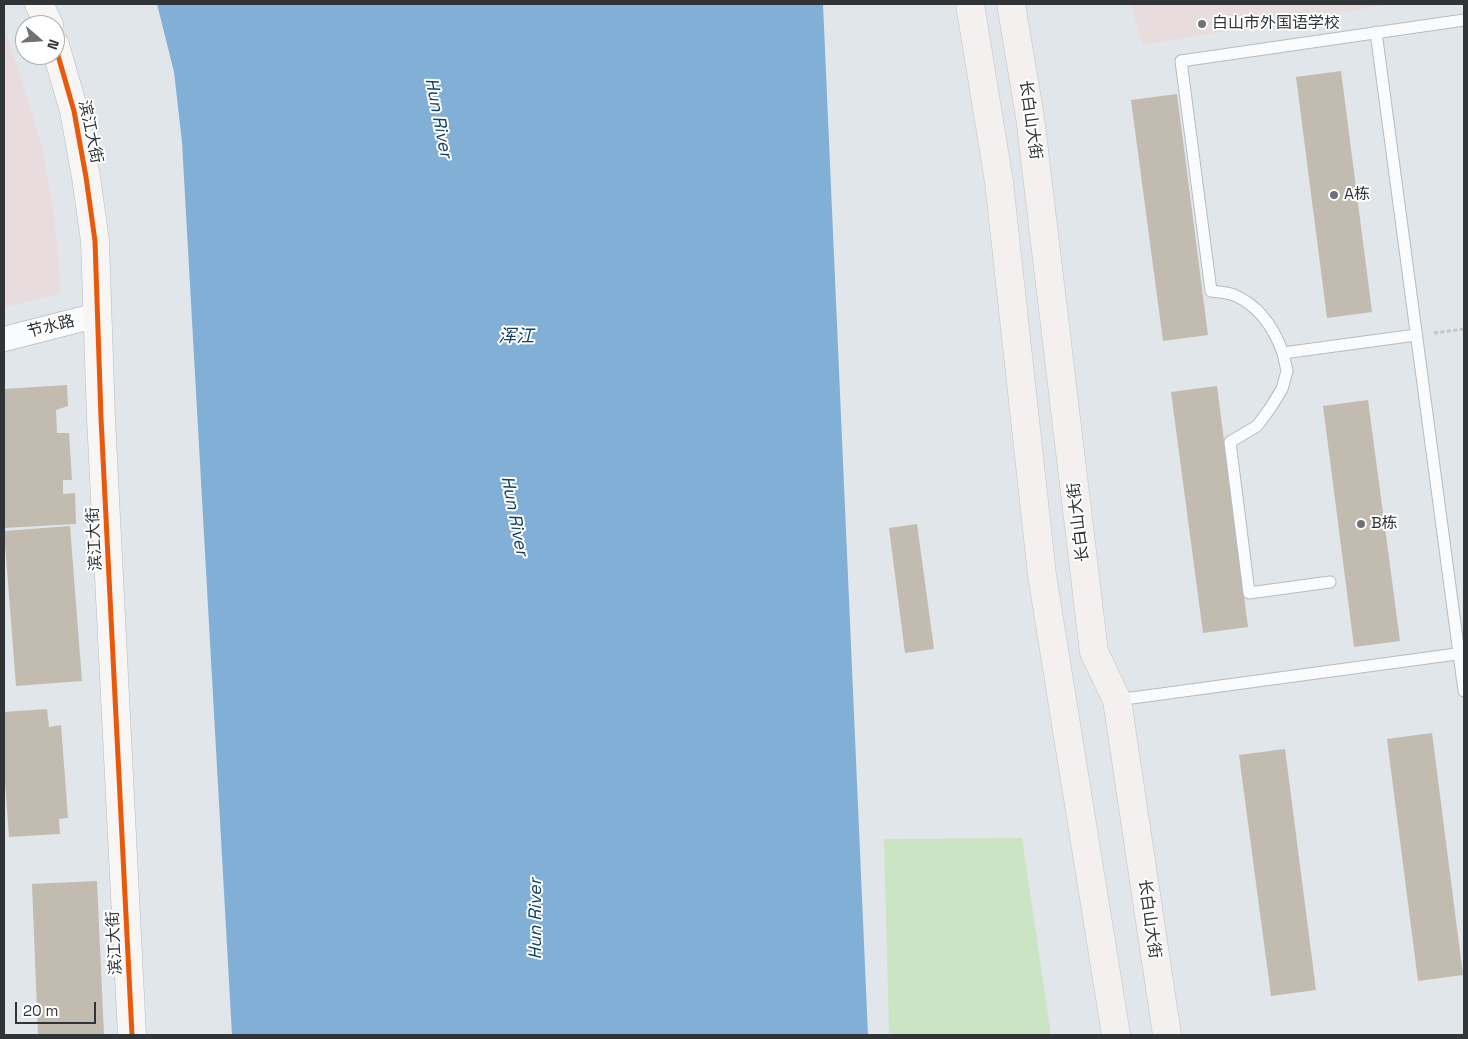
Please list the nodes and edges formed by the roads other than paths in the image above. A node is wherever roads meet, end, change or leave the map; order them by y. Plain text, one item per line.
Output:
1 (970, 4) edge
2 (1011, 4) edge
3 (1464, 20) edge
4 (1376, 32) junction
5 (61, 65) edge
6 (98, 315) junction
7 (1416, 335) junction
8 (4, 339) edge
9 (1283, 353) junction
10 (1330, 582) dead end
11 (1461, 653) edge
12 (1464, 692) edge
13 (1117, 700) junction
14 (132, 1035) edge
15 (1116, 1035) edge
16 (1166, 1035) edge

1 - 15 main road
2 - 13 main road, 长白山大街
3 - 4 lane
4 - 7 lane
4 - 9 lane
5 - 6 street, 滨江大街
6 - 8 street, 节水路
6 - 14 street, 滨江大街
7 - 9 lane
7 - 11 lane
9 - 10 lane
11 - 12 lane
11 - 13 lane
13 - 16 main road, 长白山大街

